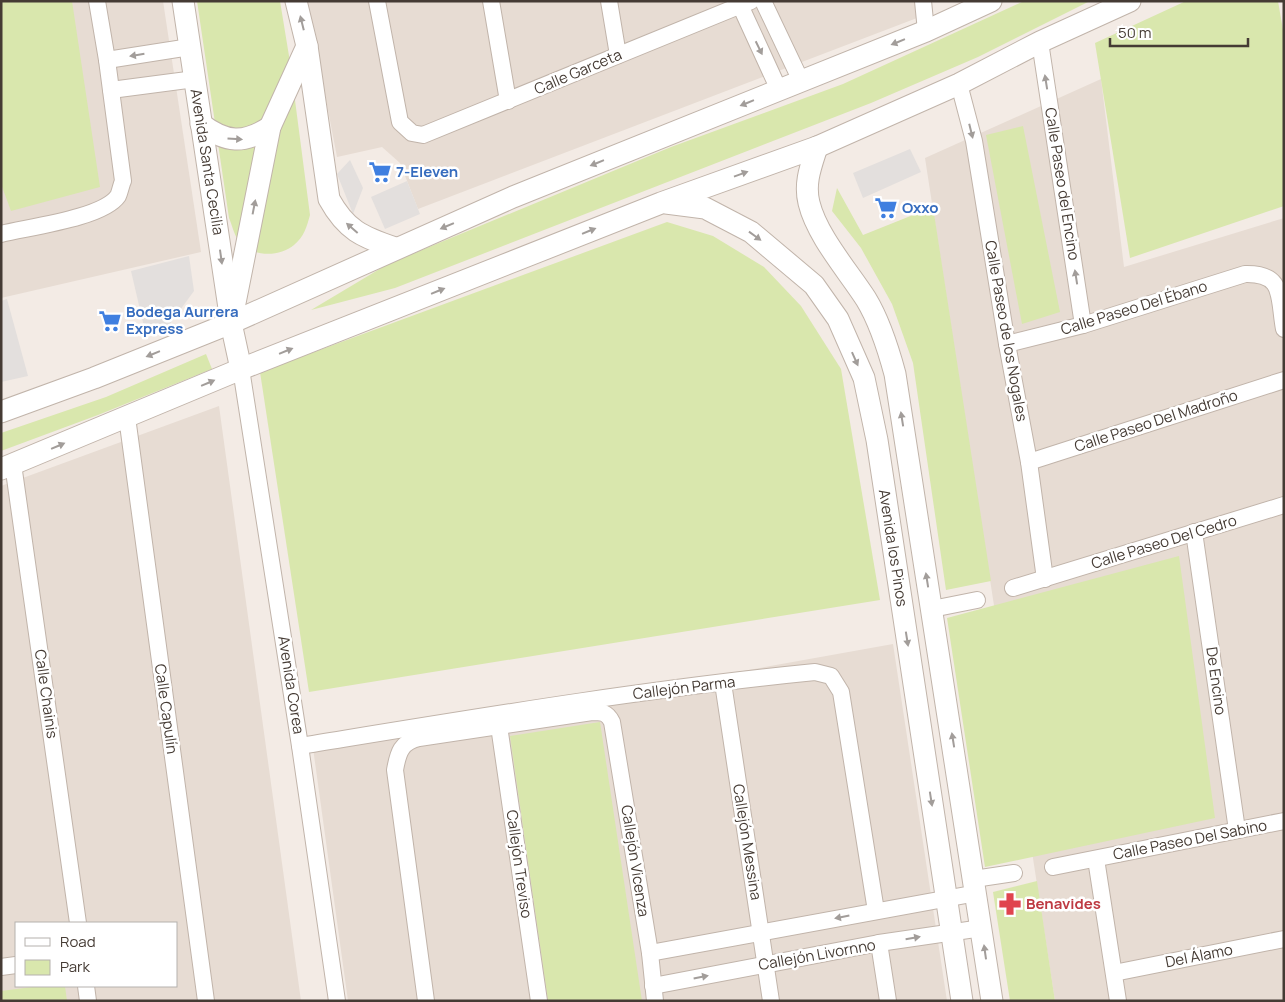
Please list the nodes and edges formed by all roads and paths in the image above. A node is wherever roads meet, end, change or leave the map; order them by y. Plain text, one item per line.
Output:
1 (97, 1) edge
2 (183, 1) edge
3 (296, 1) edge
4 (377, 1) edge
5 (491, 1) edge
6 (609, 1) edge
7 (764, 1) edge
8 (923, 1) edge
9 (991, 1) edge
10 (1130, 1) edge
11 (735, 5) edge
12 (926, 31) junction
13 (1040, 42) junction
14 (307, 46) junction
15 (190, 47) junction
16 (618, 55) junction
17 (108, 60) junction
18 (195, 79) junction
19 (801, 81) junction
20 (959, 84) junction
21 (111, 90) junction
22 (779, 90) junction
23 (508, 101) junction
24 (201, 124) junction
25 (270, 127) junction
26 (817, 148) junction
27 (661, 203) junction
28 (2, 233) edge
29 (395, 248) junction
30 (867, 301) junction
31 (838, 319) junction
32 (231, 323) junction
33 (1084, 325) junction
34 (1284, 329) edge
35 (1007, 344) junction
36 (241, 369) junction
37 (1284, 380) edge
38 (1, 412) edge
39 (127, 417) junction
40 (1029, 462) junction
41 (7, 466) edge
42 (1284, 504) edge
43 (1194, 532) junction
44 (1045, 579) junction
45 (1013, 588) dead end
46 (977, 600) dead end
47 (932, 609) junction
48 (723, 683) junction
49 (499, 726) junction
50 (300, 746) junction
51 (1284, 821) edge
52 (1237, 830) junction
53 (1096, 859) junction
54 (1053, 867) dead end
55 (1014, 873) dead end
56 (976, 886) junction
57 (946, 898) junction
58 (876, 911) junction
59 (78, 922) edge
60 (982, 928) junction
61 (951, 931) junction
62 (760, 932) junction
63 (1284, 939) edge
64 (879, 943) junction
65 (650, 953) junction
66 (765, 964) junction
67 (15, 965) edge
68 (1, 967) edge
69 (1114, 973) junction
70 (86, 987) edge
71 (654, 994) edge
72 (88, 1001) edge
73 (206, 1001) edge
74 (337, 1001) edge
75 (426, 1001) edge
76 (539, 1001) edge
77 (771, 1001) edge
78 (888, 1001) edge
79 (962, 1001) edge
80 (992, 1001) edge
81 (1118, 1001) edge

1 - 17 street
2 - 15 street, Avenida Santa Cecilia
14 -> 3 street
4 - 23 street, Calle Garceta
5 - 23 street
6 - 16 street
7 - 19 street
8 - 12 street
9 - 12 street
10 - 13 street
11 - 16 street, Calle Garceta
11 -> 22 street
12 -> 19 street
13 - 20 street
33 -> 13 street, Calle Paseo del Encino
14 - 25 street
29 -> 14 street
15 -> 17 street
15 - 18 street, Avenida Santa Cecilia
16 - 23 street, Calle Garceta
17 - 21 street
18 - 21 street
18 - 24 street, Avenida Santa Cecilia
19 - 22 street
20 - 26 street
20 -> 35 street, Calle Paseo de los Nogales
21 - 28 street
22 -> 29 street
24 -> 25 street
24 -> 32 street, Avenida Santa Cecilia
32 -> 25 street
27 -> 26 street
26 - 30 street, Avenida los Pinos
27 -> 31 street, Avenida los Pinos
36 -> 27 street
29 - 32 street
30 - 31 street
47 -> 30 street, Avenida los Pinos
31 -> 57 street, Avenida los Pinos
32 - 36 street, Avenida Santa Cecilia
32 -> 38 street
33 - 34 street, Calle Paseo Del Ébano
33 - 35 street, Calle Paseo Del Ébano
35 - 40 street, Calle Paseo de los Nogales
39 -> 36 street
36 - 50 street, Avenida Corea
37 - 40 street, Calle Paseo Del Madroño
41 -> 39 street
39 - 73 street, Calle Capulín
40 - 44 street, Calle Paseo de los Nogales
41 - 59 street, Calle Chainis
42 - 43 street, Calle Paseo Del Cedro
43 - 44 street, Calle Paseo Del Cedro
43 - 52 street, De Encino
44 - 45 street, Calle Paseo Del Cedro
46 - 47 street
56 -> 47 street, Avenida los Pinos
48 - 50 street, Callejón Parma
48 - 58 street, Callejón Parma
48 - 62 street, Callejón Messina
49 - 65 street, Callejón Vicenza
49 - 75 street
49 - 76 street, Callejón Treviso
50 - 74 street, Avenida Corea
51 - 52 street, Calle Paseo Del Sabino
52 - 53 street, Calle Paseo Del Sabino
53 - 54 street, Calle Paseo Del Sabino
53 - 69 street
55 - 56 street
56 - 57 street
56 - 60 street, Avenida los Pinos
57 - 58 street
57 - 61 street, Avenida los Pinos
58 -> 62 street
60 - 61 street, Callejón Livornno
80 -> 60 street, Avenida los Pinos
64 -> 61 street, Callejón Livornno
61 - 79 street, Avenida los Pinos
62 - 65 street
62 - 66 street, Callejón Messina
63 - 69 street, Del Álamo
64 - 66 street, Callejón Livornno
64 - 78 street
65 - 71 street, Callejón Vicenza
71 -> 66 street, Callejón Livornno
66 - 77 street, Callejón Messina
67 - 68 street
69 - 81 street
70 - 72 street

